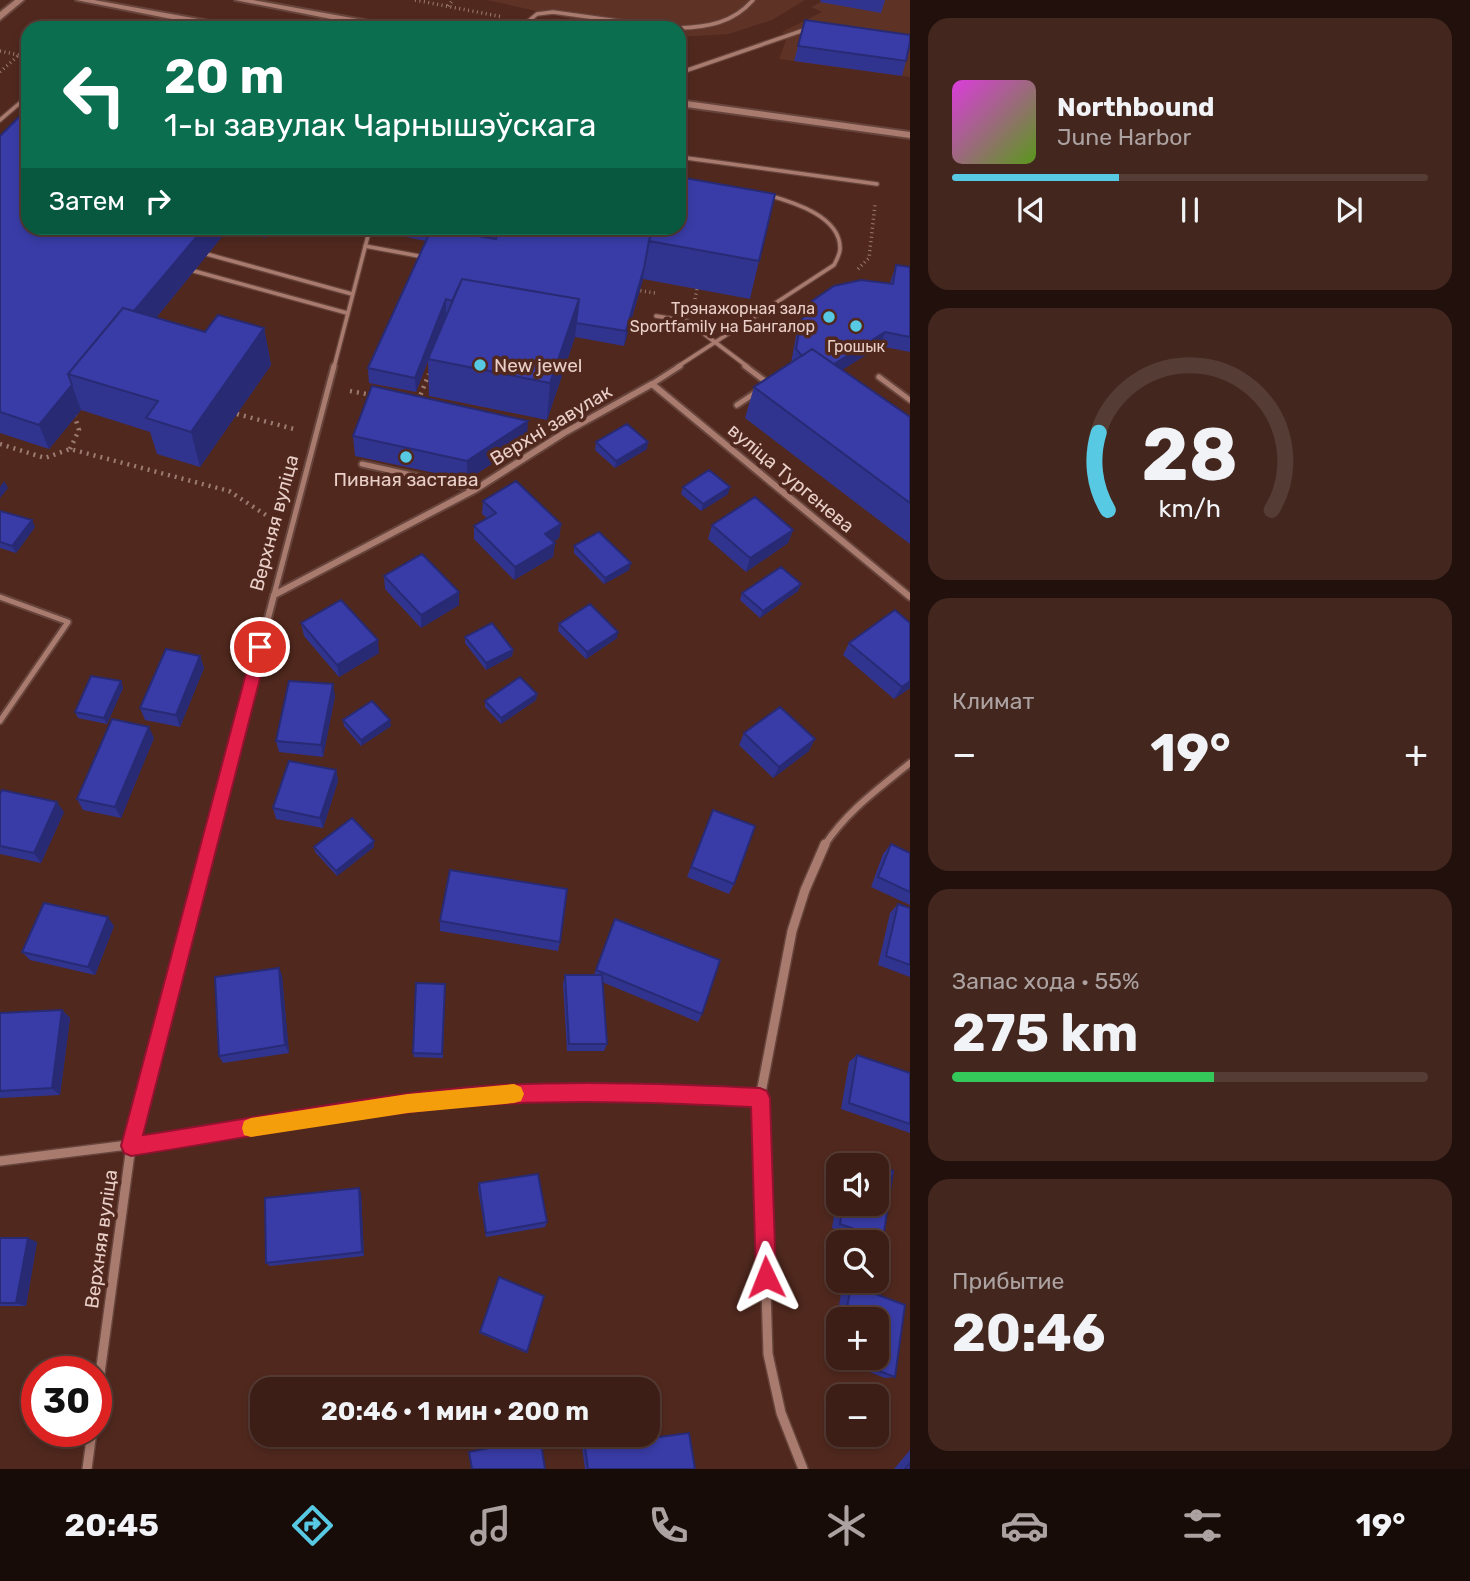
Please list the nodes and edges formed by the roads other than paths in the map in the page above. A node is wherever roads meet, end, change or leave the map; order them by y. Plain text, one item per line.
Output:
1 (20, 0) edge
2 (80, 0) edge
3 (239, 0) edge
4 (753, 0) edge
5 (0, 17) edge
6 (193, 21) edge
7 (353, 21) edge
8 (525, 21) edge
9 (618, 21) edge
10 (812, 26) edge
11 (686, 27) edge
12 (686, 71) edge
13 (21, 102) edge
14 (686, 104) edge
15 (0, 120) edge
16 (910, 135) edge
17 (686, 158) edge
18 (877, 184) dead end
19 (761, 193) edge
20 (368, 235) edge
21 (365, 246) junction
22 (194, 251) edge
23 (425, 257) edge
24 (194, 271) edge
25 (352, 294) junction
26 (347, 313) junction
27 (656, 316) dead end
28 (715, 343) junction
29 (878, 377) dead end
30 (652, 384) junction
31 (910, 400) edge
32 (737, 405) dead end
33 (362, 464) edge
34 (476, 489) junction
35 (274, 595) junction
36 (0, 597) edge
37 (910, 597) edge
38 (0, 721) edge
39 (910, 763) edge
40 (760, 1098) junction
41 (131, 1146) junction
42 (0, 1161) edge
43 (102, 1356) edge
44 (90, 1447) edge
45 (88, 1469) edge
46 (803, 1469) edge

1 - 5 main road
2 - 6 main road
3 - 7 main road
4 - 11 lane
8 - 9 lane
10 - 12 lane
13 - 15 lane
14 - 16 main road
17 - 18 lane
19 - 28 lane, Верхні завулак
20 - 21 lane, Верхняя вуліца
21 - 23 lane
21 - 25 lane, Верхняя вуліца
22 - 25 lane
24 - 26 lane
25 - 26 lane, Верхняя вуліца
26 - 35 lane, Верхняя вуліца
27 - 28 lane
28 - 30 lane, Верхні завулак
28 - 32 lane
29 - 31 lane
30 - 34 street, Верхні завулак
30 - 37 street, вуліца Тургенева
33 - 34 lane
34 - 35 street, Верхні завулак
35 - 41 street, Верхняя вуліца
36 - 38 lane
39 - 40 street
40 - 41 street
40 - 46 street
41 - 42 street
41 - 43 street, Верхняя вуліца
44 - 45 street

